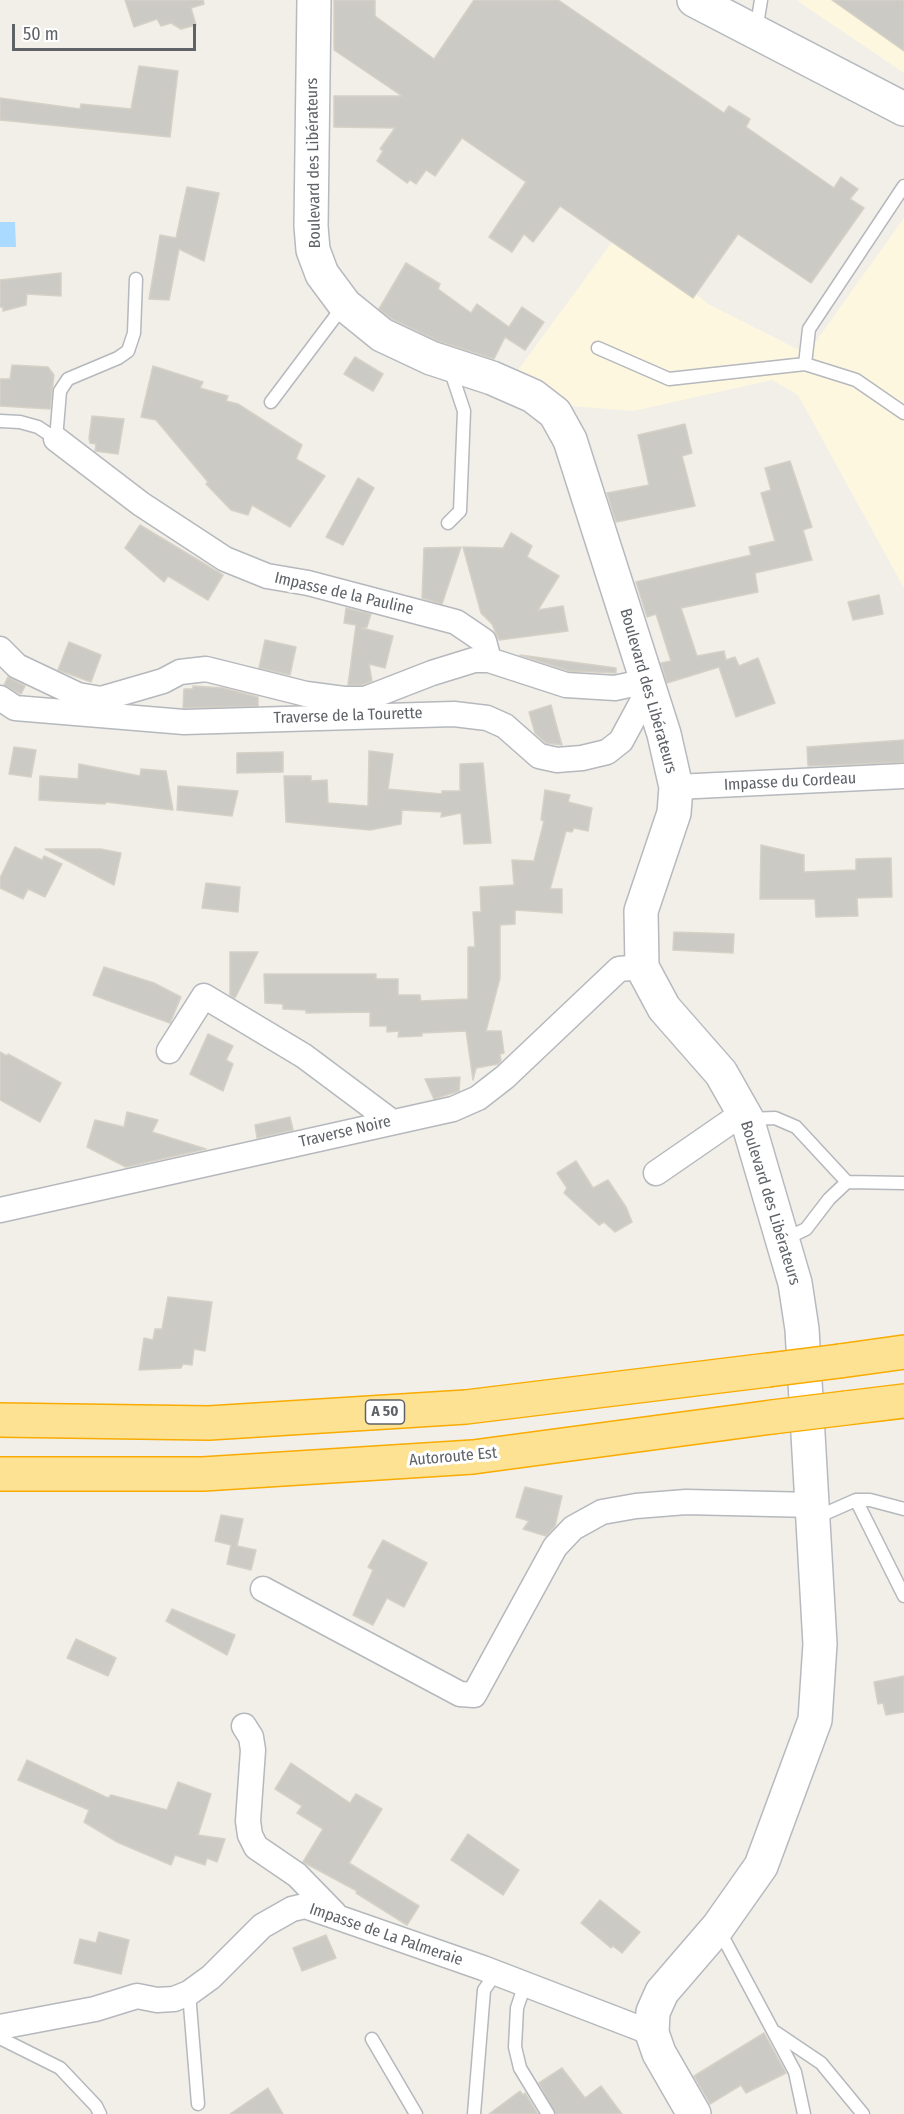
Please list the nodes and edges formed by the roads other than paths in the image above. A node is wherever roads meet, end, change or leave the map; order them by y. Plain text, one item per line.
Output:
1 (314, 0) edge
2 (694, 0) edge
3 (761, 0) edge
4 (756, 32) junction
5 (904, 109) edge
6 (904, 186) edge
7 (136, 279) dead end
8 (345, 305) junction
9 (598, 348) dead end
10 (449, 364) junction
11 (805, 364) junction
12 (271, 402) dead end
13 (904, 413) edge
14 (0, 421) edge
15 (56, 439) junction
16 (448, 523) dead end
17 (0, 649) edge
18 (489, 660) junction
19 (648, 685) junction
20 (0, 698) edge
21 (904, 776) edge
22 (676, 787) junction
23 (642, 967) junction
24 (169, 1051) dead end
25 (745, 1116) junction
26 (391, 1121) junction
27 (657, 1173) dead end
28 (847, 1182) junction
29 (904, 1183) edge
30 (0, 1210) edge
31 (784, 1240) junction
32 (904, 1352) edge
33 (904, 1401) edge
34 (0, 1420) edge
35 (0, 1474) edge
36 (856, 1500) junction
37 (904, 1509) edge
38 (813, 1512) junction
39 (263, 1589) dead end
40 (904, 1596) edge
41 (244, 1726) dead end
42 (340, 1919) junction
43 (718, 1927) junction
44 (496, 1973) junction
45 (525, 1984) junction
46 (189, 1993) junction
47 (0, 2027) edge
48 (771, 2030) junction
49 (652, 2033) junction
50 (0, 2038) edge
51 (372, 2039) dead end
52 (198, 2104) dead end
53 (100, 2114) edge
54 (416, 2114) edge
55 (474, 2114) edge
56 (548, 2114) edge
57 (694, 2114) edge
58 (804, 2114) edge
59 (863, 2114) edge

1 - 8 street, Boulevard des Libérateurs
2 - 4 street
3 - 4 lane
4 - 5 street
6 - 11 lane
7 - 15 lane
8 - 10 street, Boulevard des Libérateurs
8 - 12 lane
9 - 11 lane
10 - 16 lane
10 - 19 street, Boulevard des Libérateurs
11 - 13 lane
14 - 15 lane
15 - 18 street, Impasse de la Pauline
17 - 18 street
18 - 19 street
19 - 20 street, Traverse de la Tourette
19 - 22 street, Boulevard des Libérateurs
21 - 22 street, Impasse du Cordeau
22 - 23 street, Boulevard des Libérateurs
23 - 25 street, Boulevard des Libérateurs
23 - 26 street, Traverse Noire
24 - 26 street
25 - 27 street
25 - 28 lane
25 - 31 street, Boulevard des Libérateurs
26 - 30 street, Traverse Noire
28 - 29 lane
28 - 31 lane
31 - 38 street, Boulevard des Libérateurs
32 - 34 highway, A 50, bridge
33 - 35 highway, Autoroute Est, bridge
36 - 37 lane
36 - 38 lane
36 - 40 lane
38 - 39 street
38 - 43 street, Boulevard des Libérateurs
41 - 42 street
42 - 44 street, Impasse de La Palmeraie
42 - 46 street, Impasse de La Palmeraie
43 - 48 lane
43 - 49 street, Boulevard des Libérateurs
44 - 45 street, Impasse de La Palmeraie
44 - 55 lane
45 - 49 street, Impasse de La Palmeraie
45 - 56 lane
46 - 47 street, Impasse de La Palmeraie
46 - 52 lane
48 - 58 lane
48 - 59 lane
49 - 57 street
50 - 53 lane
51 - 54 lane

